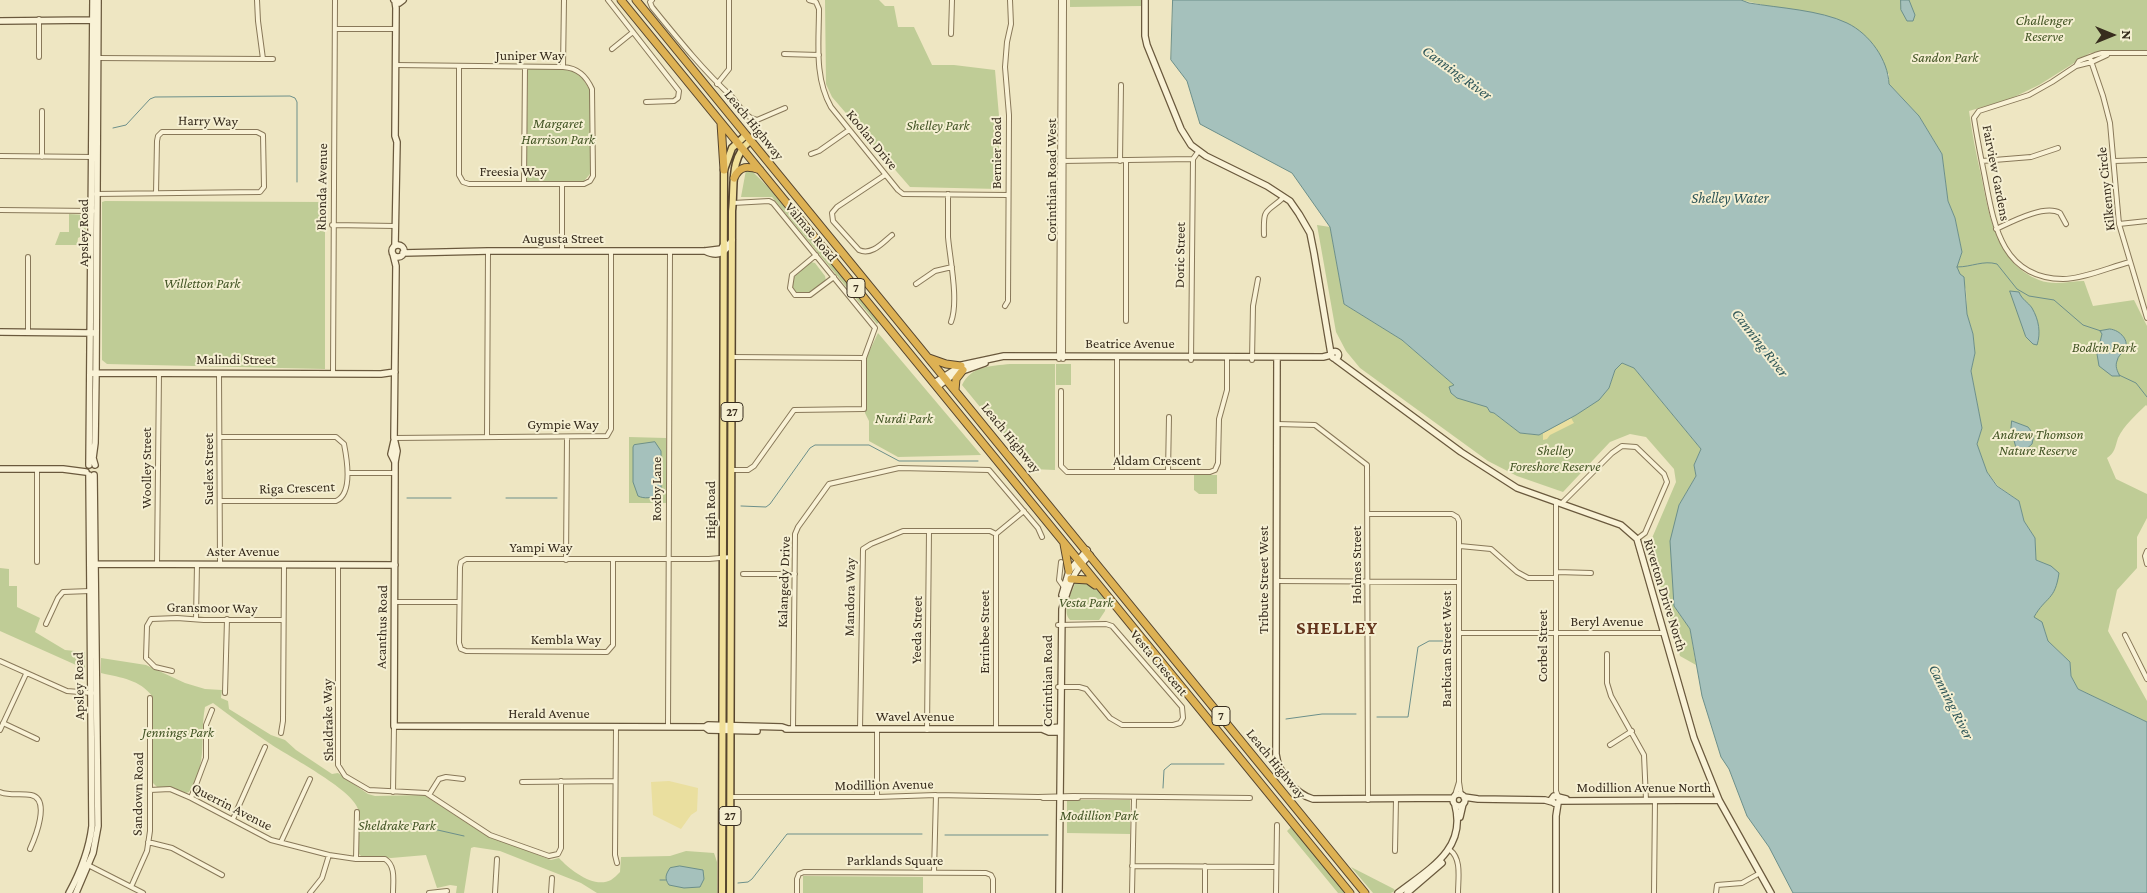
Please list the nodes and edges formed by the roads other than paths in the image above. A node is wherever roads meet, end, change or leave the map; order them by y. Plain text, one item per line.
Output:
1 (92, 0) edge
2 (98, 0) edge
3 (257, 0) edge
4 (335, 0) edge
5 (564, 0) edge
6 (608, 0) edge
7 (621, 0) edge
8 (636, 0) edge
9 (729, 0) edge
10 (809, 0) edge
11 (952, 0) edge
12 (1010, 0) edge
13 (1062, 0) edge
14 (1145, 0) edge
15 (816, 1) edge
16 (397, 2) edge
17 (651, 2) edge
18 (39, 19) junction
19 (95, 20) junction
20 (0, 21) edge
21 (396, 29) junction
22 (335, 30) junction
23 (633, 32) junction
24 (952, 34) dead end
25 (612, 49) dead end
26 (2147, 53) edge
27 (784, 54) dead end
28 (819, 55) junction
29 (39, 57) dead end
30 (95, 58) junction
31 (263, 59) junction
32 (273, 59) dead end
33 (2091, 60) junction
34 (395, 65) junction
35 (459, 67) junction
36 (525, 67) junction
37 (563, 67) junction
38 (716, 84) junction
39 (1120, 85) dead end
40 (646, 102) dead end
41 (785, 108) dead end
42 (42, 111) dead end
43 (721, 122) junction
44 (850, 130) junction
45 (748, 138) junction
46 (739, 145) junction
47 (2058, 148) dead end
48 (1198, 152) junction
49 (811, 154) dead end
50 (0, 156) edge
51 (42, 157) junction
52 (94, 157) junction
53 (1193, 159) junction
54 (2147, 160) edge
55 (1062, 161) junction
56 (1120, 161) junction
57 (1126, 161) junction
58 (1982, 161) junction
59 (2114, 161) junction
60 (724, 170) junction
61 (760, 170) junction
62 (885, 175) junction
63 (734, 178) junction
64 (590, 181) joint
65 (524, 183) junction
66 (562, 184) junction
67 (156, 193) junction
68 (94, 194) junction
69 (948, 194) junction
70 (1008, 195) junction
71 (1284, 197) junction
72 (733, 203) junction
73 (0, 210) edge
74 (94, 211) junction
75 (2147, 221) edge
76 (2066, 224) dead end
77 (2119, 224) junction
78 (332, 225) junction
79 (396, 228) junction
80 (1996, 229) junction
81 (892, 234) dead end
82 (1264, 235) dead end
83 (732, 238) junction
84 (725, 244) junction
85 (401, 249) junction
86 (488, 251) junction
87 (562, 251) junction
88 (705, 251) junction
89 (611, 252) junction
90 (670, 252) junction
91 (721, 253) junction
92 (393, 254) junction
93 (816, 255) junction
94 (28, 257) dead end
95 (2130, 262) junction
96 (396, 266) junction
97 (952, 267) junction
98 (834, 277) junction
99 (1258, 279) dead end
100 (916, 284) dead end
101 (1005, 306) dead end
102 (2147, 318) edge
103 (1126, 321) dead end
104 (951, 322) dead end
105 (0, 332) edge
106 (28, 333) junction
107 (94, 333) junction
108 (1334, 356) junction
109 (724, 357) junction
110 (732, 357) junction
111 (864, 358) junction
112 (929, 358) junction
113 (1061, 358) junction
114 (1117, 358) junction
115 (1190, 358) junction
116 (1252, 358) junction
117 (1228, 359) junction
118 (1277, 359) junction
119 (962, 368) junction
120 (93, 373) junction
121 (159, 373) junction
122 (219, 373) junction
123 (332, 373) junction
124 (395, 374) junction
125 (945, 377) junction
126 (935, 385) junction
127 (956, 390) junction
128 (1061, 391) dead end
129 (1169, 416) dead end
130 (1277, 424) junction
131 (488, 436) junction
132 (220, 437) junction
133 (567, 437) junction
134 (394, 439) junction
135 (0, 469) edge
136 (37, 469) junction
137 (90, 469) junction
138 (732, 470) junction
139 (348, 472) junction
140 (1117, 472) junction
141 (1168, 472) junction
142 (394, 473) junction
143 (220, 501) junction
144 (1559, 502) junction
145 (1024, 511) junction
146 (1368, 514) junction
147 (930, 531) junction
148 (996, 534) junction
149 (1042, 537) dead end
150 (1637, 539) junction
151 (1063, 542) junction
152 (1460, 546) junction
153 (2147, 551) edge
154 (1088, 553) junction
155 (668, 558) junction
156 (727, 559) junction
157 (566, 560) junction
158 (614, 560) junction
159 (1079, 561) junction
160 (37, 562) dead end
161 (1061, 562) dead end
162 (93, 564) junction
163 (157, 564) junction
164 (197, 564) junction
165 (220, 564) junction
166 (2147, 564) edge
167 (284, 565) junction
168 (338, 565) junction
169 (395, 565) junction
170 (1069, 571) junction
171 (1557, 572) junction
172 (1591, 573) dead end
173 (743, 574) dead end
174 (795, 574) junction
175 (1556, 578) junction
176 (1071, 579) junction
177 (1276, 581) junction
178 (1368, 582) junction
179 (1460, 582) junction
180 (1064, 587) junction
181 (90, 591) junction
182 (1107, 595) junction
183 (395, 602) junction
184 (459, 602) junction
185 (196, 619) junction
186 (226, 619) junction
187 (283, 620) junction
188 (46, 624) dead end
189 (1059, 625) junction
190 (1459, 633) junction
191 (1555, 633) junction
192 (1664, 633) junction
193 (2125, 635) dead end
194 (461, 649) joint
195 (1607, 654) dead end
196 (0, 661) edge
197 (172, 671) dead end
198 (26, 674) junction
199 (2147, 678) edge
200 (1059, 687) junction
201 (94, 693) junction
202 (226, 693) dead end
203 (150, 698) dead end
204 (212, 710) dead end
205 (3, 723) junction
206 (394, 726) junction
207 (668, 726) junction
208 (616, 727) junction
209 (723, 728) junction
210 (730, 728) junction
211 (790, 729) junction
212 (860, 729) junction
213 (996, 729) junction
214 (0, 730) edge
215 (877, 730) junction
216 (927, 730) junction
217 (1059, 730) junction
218 (1632, 731) junction
219 (281, 733) dead end
220 (37, 739) dead end
221 (1610, 745) dead end
222 (265, 747) dead end
223 (463, 778) dead end
224 (310, 779) dead end
225 (561, 781) junction
226 (615, 781) junction
227 (522, 782) dead end
228 (150, 790) junction
229 (0, 792) edge
230 (393, 792) junction
231 (1302, 794) joint
232 (429, 795) junction
233 (936, 795) junction
234 (730, 797) junction
235 (877, 797) junction
236 (191, 798) junction
237 (1058, 798) junction
238 (1134, 798) junction
239 (1250, 798) dead end
240 (1396, 799) junction
241 (1556, 799) junction
242 (1368, 800) junction
243 (1459, 800) junction
244 (1646, 800) junction
245 (1655, 800) junction
246 (1719, 800) junction
247 (357, 812) dead end
248 (233, 818) junction
249 (1277, 825) dead end
250 (148, 842) junction
251 (281, 842) junction
252 (30, 849) dead end
253 (1395, 850) dead end
254 (1451, 851) junction
255 (329, 855) junction
256 (356, 859) junction
257 (497, 859) dead end
258 (617, 863) dead end
259 (87, 864) junction
260 (1132, 866) junction
261 (1205, 866) junction
262 (1276, 867) junction
263 (934, 872) junction
264 (1760, 873) junction
265 (222, 875) dead end
266 (552, 878) dead end
267 (132, 887) junction
268 (447, 890) dead end
269 (69, 893) edge
270 (76, 893) edge
271 (143, 893) edge
272 (310, 893) edge
273 (393, 893) edge
274 (429, 893) edge
275 (495, 893) edge
276 (551, 893) edge
277 (722, 893) edge
278 (730, 893) edge
279 (797, 893) edge
280 (993, 893) edge
281 (1059, 893) edge
282 (1132, 893) edge
283 (1205, 893) edge
284 (1276, 893) edge
285 (1350, 893) edge
286 (1365, 893) edge
287 (1398, 893) edge
288 (1407, 893) edge
289 (1458, 893) edge
290 (1556, 893) edge
291 (1654, 893) edge
292 (1716, 893) edge
293 (1771, 893) edge

1 - 19 street, Apsley Road
2 - 19 street, Apsley Road
3 - 31 street
4 - 22 street, Rhonda Avenue
5 - 37 street
6 - 23 street
7 - 43 highway, Leach Highway / 7
8 - 45 highway, Leach Highway / 7
9 - 38 street
10 - 15 street, Koolan Drive
11 - 24 street
12 - 70 street, Bernier Road
13 - 55 street, Corinthian Road West
14 - 48 street, Riverton Drive North
15 - 28 street, Koolan Drive
16 - 21 street, Acanthus Road
17 - 38 street
18 - 19 street
18 - 20 street
18 - 29 street
19 - 30 street, Apsley Road
21 - 22 street
21 - 34 street, Acanthus Road
22 - 78 street, Rhonda Avenue
23 - 25 street
23 - 40 street
26 - 33 street
27 - 28 street
28 - 44 street, Koolan Drive
30 - 31 street
30 - 52 street, Apsley Road
31 - 32 street
33 - 58 street, Fairview Gardens
33 - 59 street, Kilkenny Circle
34 - 35 street, Juniper Way
34 - 79 street, Acanthus Road
35 - 36 street, Juniper Way
35 - 65 street, Freesia Way
36 - 37 street, Juniper Way
36 - 65 street
37 - 64 street, Juniper Way
38 - 41 street
39 - 56 street
42 - 51 street
43 - 46 highway, Leach Highway / 7
43 - 60 highway, 27
44 - 49 street
44 - 62 street, Koolan Drive
45 - 46 main road, High Road / 27
45 - 112 highway, Leach Highway / 7
46 - 60 main road, High Road / 27
46 - 61 highway, Leach Highway / 7
46 - 63 main road, High Road / 27
47 - 58 street
48 - 53 street
48 - 71 street, Riverton Drive North
50 - 51 street
51 - 52 street
52 - 68 street, Apsley Road
53 - 57 street
53 - 115 street, Doric Street
54 - 59 street
55 - 56 street
55 - 113 street, Corinthian Road West
56 - 57 street
57 - 103 street
58 - 80 street, Fairview Gardens
59 - 77 street, Kilkenny Circle
60 - 84 main road, High Road / 27
61 - 63 highway
61 - 126 highway, Leach Highway / 7
62 - 69 street, Koolan Drive
62 - 81 street
63 - 72 main road, High Road / 27
64 - 66 street, Freesia Way
65 - 66 street, Freesia Way
66 - 87 street
67 - 67 street, Harry Way
67 - 68 street
68 - 74 street, Apsley Road
69 - 70 street, Koolan Drive
69 - 97 street
70 - 101 street, Bernier Road
71 - 82 street
71 - 108 street, Riverton Drive North
72 - 83 main road, High Road / 27
72 - 93 street, Valmae Road
73 - 74 street
74 - 107 street, Apsley Road
75 - 77 street
76 - 80 street
77 - 95 street, Kilkenny Circle
78 - 79 street
78 - 123 street, Rhonda Avenue
79 - 85 street, Acanthus Road
80 - 95 street, Fairview Gardens
83 - 91 street
83 - 110 main road, High Road / 27
84 - 88 street, Augusta Street
84 - 91 main road, High Road / 27
85 - 86 street, Augusta Street
85 - 92 street
85 - 92 street, Acanthus Road
85 - 96 street, Acanthus Road
86 - 87 street, Augusta Street
86 - 131 street
87 - 89 street, Augusta Street
88 - 90 street, Augusta Street
88 - 91 street, Augusta Street
89 - 90 street, Augusta Street
89 - 133 street, Gympie Way
90 - 155 street, Roxby Lane
91 - 109 main road, High Road / 27
92 - 96 street, Acanthus Road
93 - 98 street, Valmae Road
93 - 98 street
94 - 106 street
95 - 102 street, Kilkenny Circle
96 - 124 street, Acanthus Road
97 - 100 street
97 - 104 street
98 - 111 street, Valmae Road
99 - 116 street
105 - 106 street
106 - 107 street
107 - 120 street, Apsley Road
108 - 118 street, Beatrice Avenue
108 - 144 street, Riverton Drive North
109 - 110 street
109 - 156 main road, High Road / 27
110 - 111 street
110 - 138 main road, High Road / 27
111 - 138 street
112 - 119 highway
112 - 125 highway, Leach Highway / 7
113 - 114 street, Beatrice Avenue
113 - 119 street, Beatrice Avenue
114 - 115 street, Beatrice Avenue
114 - 140 street
115 - 117 street, Beatrice Avenue
116 - 117 street, Beatrice Avenue
116 - 118 street, Beatrice Avenue
117 - 141 street, Aldam Crescent
118 - 130 street, Tribute Street West
119 - 125 street, Beatrice Avenue
119 - 127 highway
120 - 121 street, Malindi Street
120 - 137 street, Apsley Road
121 - 122 street, Malindi Street
121 - 163 street, Woolley Street
122 - 123 street, Malindi Street
122 - 132 street, Suelex Street
123 - 124 street, Malindi Street
124 - 134 street, Acanthus Road
125 - 126 street, Beatrice Avenue
125 - 127 highway, Leach Highway / 7
126 - 151 highway, Leach Highway / 7
127 - 154 highway, Leach Highway / 7
128 - 140 street, Aldam Crescent
129 - 141 street
130 - 146 street, Holmes Street
130 - 177 street, Tribute Street West
131 - 133 street, Gympie Way
131 - 134 street, Gympie Way
132 - 139 street, Riga Crescent
132 - 143 street, Suelex Street
133 - 157 street
134 - 142 street, Acanthus Road
135 - 136 street
136 - 137 street
136 - 160 street
137 - 162 street, Apsley Road
138 - 156 main road, High Road / 27
139 - 142 street
139 - 143 street, Riga Crescent
140 - 141 street, Aldam Crescent
142 - 169 street, Acanthus Road
143 - 165 street, Suelex Street
144 - 150 street, Riverton Drive North
144 - 150 street
144 - 171 street, Corbel Street
145 - 148 street
145 - 149 street, Kalangedy Drive
145 - 174 street, Kalangedy Drive
146 - 152 street, Barbican Street West
146 - 178 street, Holmes Street
147 - 148 street, Mandora Way
147 - 212 street, Mandora Way
147 - 216 street, Yeeda Street
148 - 213 street, Errinbee Street
150 - 192 street, Riverton Drive North
151 - 159 highway, Leach Highway / 7
151 - 170 highway
152 - 175 street
152 - 179 street, Barbican Street West
153 - 166 street
154 - 159 street, Corinthian Road
154 - 286 highway, Leach Highway / 7
155 - 156 street, Yampi Way
155 - 158 street, Yampi Way
155 - 207 street, Roxby Lane
156 - 209 main road, High Road / 27
156 - 210 main road, High Road / 27
157 - 158 street, Yampi Way
157 - 184 street, Yampi Way
158 - 194 street, Kembla Way
159 - 170 street, Corinthian Road
159 - 176 street, Corinthian Road
159 - 182 highway, Leach Highway / 7
161 - 180 street, Corinthian Road
162 - 163 street, Aster Avenue
162 - 181 street, Apsley Road
162 - 201 street, Apsley Road
163 - 164 street, Aster Avenue
164 - 165 street, Aster Avenue
164 - 185 street
165 - 167 street, Aster Avenue
167 - 168 street, Aster Avenue
167 - 187 street
168 - 169 street, Aster Avenue
168 - 230 street, Sheldrake Way
169 - 183 street, Acanthus Road
170 - 180 street, Corinthian Road
171 - 172 street
171 - 175 street, Corbel Street
173 - 174 street
174 - 211 street, Kalangedy Drive
175 - 191 street, Corbel Street
176 - 182 highway
176 - 189 street, Corinthian Road
177 - 178 street
177 - 231 street, Tribute Street West
178 - 179 street
178 - 242 street, Holmes Street
179 - 190 street, Barbican Street West
180 - 189 street, Corinthian Road
181 - 188 street
181 - 201 street, Apsley Road
182 - 285 highway, Leach Highway / 7
183 - 184 street
183 - 206 street, Acanthus Road
184 - 194 street, Yampi Way
185 - 186 street, Gransmoor Way
185 - 197 street, Gransmoor Way
186 - 187 street, Gransmoor Way
186 - 202 street
187 - 219 street
189 - 200 street, Corinthian Road
189 - 200 street, Vesta Crescent
190 - 191 street, Beryl Avenue
190 - 243 street, Barbican Street West
191 - 192 street, Beryl Avenue
191 - 241 street, Corbel Street
192 - 246 street, Riverton Drive North
193 - 199 street
195 - 218 street
196 - 198 street
198 - 201 street
198 - 205 street
200 - 217 street, Corinthian Road
201 - 259 street, Apsley Road
203 - 228 street, Sandown Road
204 - 236 street
205 - 214 street
205 - 220 street
206 - 208 street, Herald Avenue
206 - 230 street, Acanthus Road
207 - 208 street, Herald Avenue
207 - 209 street, Herald Avenue
208 - 226 street
209 - 210 street, Herald Avenue
209 - 277 main road, High Road / 27
210 - 211 street, Wavel Avenue
210 - 234 main road, High Road / 27
211 - 212 street, Wavel Avenue
212 - 215 street, Wavel Avenue
213 - 216 street, Wavel Avenue
213 - 217 street, Wavel Avenue
215 - 216 street, Wavel Avenue
215 - 235 street
217 - 237 street, Corinthian Road
218 - 221 street
218 - 244 street
222 - 248 street
223 - 232 street
224 - 251 street
225 - 226 street
225 - 227 street
225 - 232 street, Sheldrake Way
226 - 258 street
228 - 236 street, Querrin Avenue
228 - 250 street, Sandown Road
229 - 252 street
230 - 232 street, Sheldrake Way
231 - 242 street, Modillion Avenue North
233 - 235 street, Modillion Avenue
233 - 237 street, Modillion Avenue
233 - 263 street
234 - 235 street, Modillion Avenue
234 - 278 main road, High Road / 27
236 - 248 street, Querrin Avenue
237 - 238 street, Modillion Avenue
237 - 281 street, Corinthian Road
238 - 239 street, Modillion Avenue
238 - 260 street
240 - 242 street, Modillion Avenue North
240 - 243 street, Modillion Avenue North
240 - 253 street
241 - 243 street, Modillion Avenue North
241 - 244 street, Modillion Avenue North
241 - 290 street, Corbel Street
243 - 254 street
244 - 245 street, Modillion Avenue North
245 - 246 street, Modillion Avenue North
245 - 291 street
246 - 264 street, Riverton Drive North
247 - 256 street
248 - 251 street, Querrin Avenue
249 - 262 street
250 - 265 street
250 - 267 street, Sandown Road
251 - 255 street, Querrin Avenue
254 - 287 street
254 - 288 street
254 - 289 street
255 - 256 street, Querrin Avenue
255 - 272 street
256 - 273 street, Querrin Avenue
257 - 275 street
259 - 267 street
259 - 269 street, Apsley Road
259 - 270 street, Apsley Road
260 - 261 street
260 - 282 street
261 - 262 street
261 - 283 street
262 - 284 street
263 - 279 street, Parklands Square
263 - 280 street, Parklands Square
264 - 292 street
264 - 293 street, Riverton Drive North
266 - 276 street
267 - 271 street
268 - 274 street

